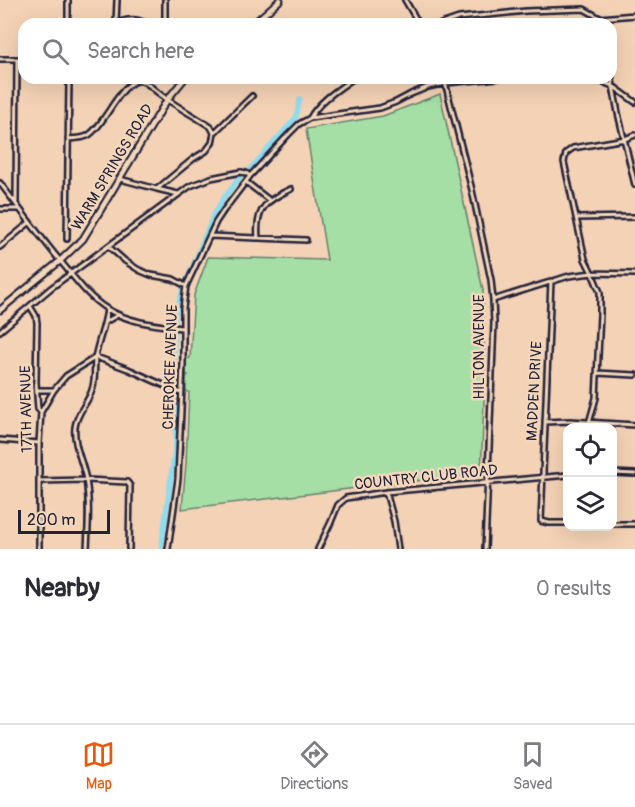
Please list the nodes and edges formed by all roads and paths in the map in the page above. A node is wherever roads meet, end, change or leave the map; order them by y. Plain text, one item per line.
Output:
1 (68, 0) edge
2 (117, 0) edge
3 (165, 0) edge
4 (280, 0) edge
5 (405, 0) edge
6 (635, 15) edge
7 (68, 18) edge
8 (116, 18) edge
9 (165, 18) edge
10 (260, 18) edge
11 (415, 18) edge
12 (459, 18) edge
13 (600, 18) joint
14 (0, 59) edge
15 (17, 59) joint
16 (69, 84) edge
17 (130, 84) edge
18 (147, 84) edge
19 (180, 84) edge
20 (347, 84) edge
21 (442, 84) edge
22 (446, 84) edge
23 (608, 84) edge
24 (613, 86) junction
25 (252, 96) dead end
26 (167, 100) junction
27 (635, 102) edge
28 (317, 108) junction
29 (319, 116) junction
30 (310, 118) junction
31 (214, 133) junction
32 (635, 135) edge
33 (68, 139) junction
34 (625, 139) junction
35 (250, 176) junction
36 (120, 179) junction
37 (246, 182) junction
38 (0, 183) edge
39 (635, 184) edge
40 (157, 189) junction
41 (291, 189) dead end
42 (178, 194) junction
43 (269, 200) junction
44 (16, 204) junction
45 (0, 209) edge
46 (19, 209) junction
47 (635, 217) edge
48 (577, 218) junction
49 (29, 223) junction
50 (210, 236) junction
51 (258, 238) junction
52 (67, 239) dead end
53 (306, 240) dead end
54 (108, 246) junction
55 (0, 247) edge
56 (60, 261) junction
57 (592, 273) junction
58 (70, 274) junction
59 (635, 274) edge
60 (551, 281) junction
61 (186, 286) junction
62 (493, 300) junction
63 (30, 306) junction
64 (107, 309) junction
65 (0, 310) edge
66 (118, 315) junction
67 (105, 322) junction
68 (183, 328) junction
69 (0, 331) edge
70 (96, 357) junction
71 (597, 374) junction
72 (635, 375) edge
73 (38, 390) junction
74 (54, 390) junction
75 (181, 393) junction
76 (41, 412) junction
77 (545, 422) junction
78 (589, 423) joint
79 (617, 424) edge
80 (635, 425) edge
81 (0, 440) edge
82 (39, 443) junction
83 (617, 473) edge
84 (635, 474) edge
85 (563, 475) edge
86 (543, 476) junction
87 (39, 480) junction
88 (86, 480) junction
89 (488, 482) junction
90 (386, 492) junction
91 (563, 523) edge
92 (617, 524) edge
93 (635, 524) edge
94 (39, 549) edge
95 (87, 549) edge
96 (129, 549) edge
97 (168, 549) edge
98 (318, 549) edge
99 (398, 549) edge
100 (485, 549) edge

1 - 7 street
2 - 8 street
3 - 9 street
4 - 10 main road
5 - 11 street
6 - 13 street
12 - 13 street
14 - 15 street
15 - 44 street
16 - 33 street
17 - 33 street
18 - 26 street
19 - 26 main road, WARM SPRINGS ROAD
20 - 28 street
21 - 29 street, CHEROKEE AVENUE
22 - 62 street, HILTON AVENUE
23 - 24 street
24 - 27 street
24 - 34 street
25 - 31 street
26 - 31 street
26 - 36 main road, WARM SPRINGS ROAD
28 - 29 street
28 - 30 street
29 - 30 street, CHEROKEE AVENUE
30 - 35 street, CHEROKEE AVENUE
31 - 40 street
32 - 34 street
33 - 52 street
34 - 39 street
34 - 48 street
35 - 37 street, CHEROKEE AVENUE
35 - 42 street
36 - 40 street
36 - 56 main road, WARM SPRINGS ROAD
37 - 43 street
37 - 50 street, CHEROKEE AVENUE
38 - 44 street
40 - 42 street
41 - 43 street
42 - 54 street
43 - 51 street
44 - 46 street
45 - 46 street
46 - 49 street
47 - 48 street
48 - 57 street
49 - 55 street
49 - 56 street
50 - 51 street
50 - 61 street, CHEROKEE AVENUE
51 - 53 street
54 - 58 street
54 - 61 street
56 - 58 street
56 - 65 main road, WARM SPRINGS ROAD
57 - 59 street
57 - 60 street
57 - 71 street
58 - 63 street
58 - 64 street
60 - 62 street
60 - 77 street, MADDEN DRIVE
61 - 68 street, CHEROKEE AVENUE
62 - 89 street, HILTON AVENUE
63 - 69 street
63 - 73 street, 17TH AVENUE
64 - 66 street
64 - 67 street
66 - 67 street
66 - 68 street
67 - 70 street
68 - 75 street, CHEROKEE AVENUE
70 - 74 street
70 - 75 street
70 - 88 street
71 - 72 street
71 - 78 street
73 - 74 street
73 - 76 street, 17TH AVENUE
74 - 76 street
75 - 97 street, CHEROKEE AVENUE
76 - 82 street, 17TH AVENUE
77 - 78 street
77 - 86 street, MADDEN DRIVE
79 - 80 street
81 - 82 street
82 - 87 street, 17TH AVENUE
83 - 84 street
85 - 86 street, COUNTRY CLUB ROAD
86 - 89 street, COUNTRY CLUB ROAD
86 - 91 street, MADDEN DRIVE
87 - 88 street
87 - 94 street, 17TH AVENUE
88 - 95 street
88 - 96 street
89 - 90 street, COUNTRY CLUB ROAD
89 - 100 street, HILTON AVENUE
90 - 98 street, COUNTRY CLUB ROAD
90 - 99 street
92 - 93 street

